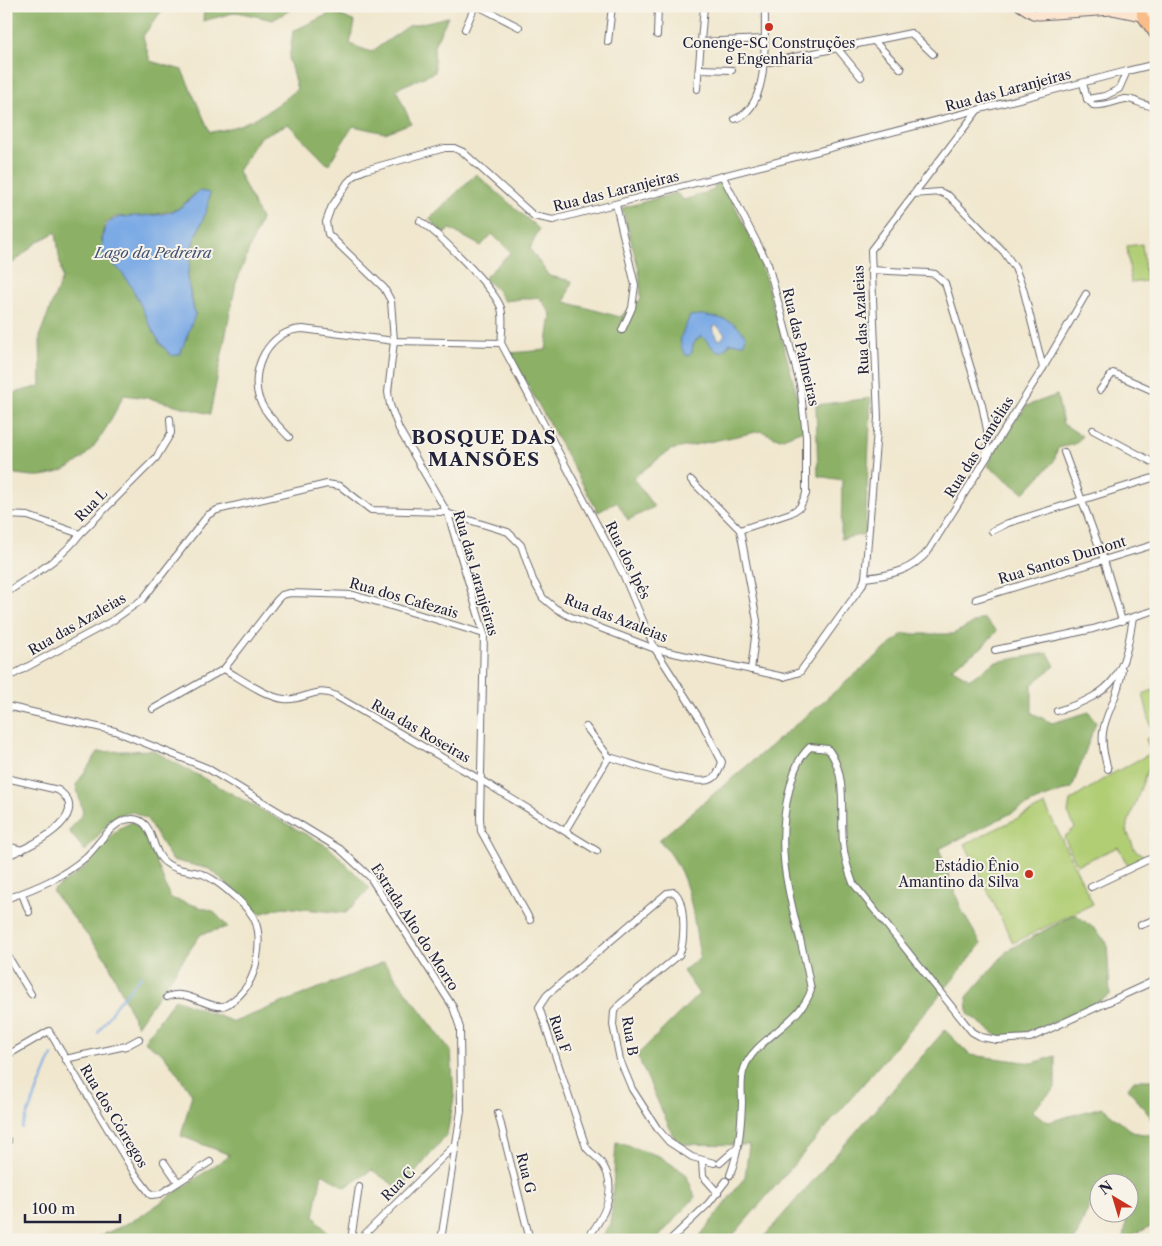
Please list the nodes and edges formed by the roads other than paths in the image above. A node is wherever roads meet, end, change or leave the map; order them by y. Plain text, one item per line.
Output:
1 (459, 6) edge
2 (471, 6) edge
3 (477, 6) edge
4 (612, 6) edge
5 (658, 6) edge
6 (704, 6) edge
7 (765, 6) edge
8 (1020, 6) edge
9 (1150, 6) edge
10 (1156, 10) edge
11 (1142, 11) edge
12 (1156, 14) edge
13 (520, 27) dead end
14 (465, 28) dead end
15 (657, 35) dead end
16 (1156, 36) edge
17 (764, 39) junction
18 (874, 41) junction
19 (608, 42) dead end
20 (702, 42) junction
21 (837, 48) junction
22 (933, 54) dead end
23 (765, 63) junction
24 (1156, 64) edge
25 (901, 69) dead end
26 (700, 70) junction
27 (732, 70) dead end
28 (1127, 71) junction
29 (861, 77) dead end
30 (1083, 83) junction
31 (1122, 86) junction
32 (697, 90) dead end
33 (1108, 95) junction
34 (1088, 99) junction
35 (1126, 99) junction
36 (1109, 104) junction
37 (1156, 106) edge
38 (978, 111) junction
39 (735, 119) dead end
40 (723, 177) junction
41 (913, 194) junction
42 (616, 205) junction
43 (420, 221) dead end
44 (870, 270) junction
45 (1086, 294) dead end
46 (622, 330) dead end
47 (394, 341) junction
48 (500, 343) junction
49 (1043, 368) junction
50 (1100, 390) dead end
51 (1156, 392) edge
52 (170, 419) dead end
53 (1093, 430) dead end
54 (289, 437) dead end
55 (1064, 452) dead end
56 (986, 457) junction
57 (1156, 464) edge
58 (1156, 477) edge
59 (691, 480) dead end
60 (1081, 500) junction
61 (448, 514) junction
62 (6, 515) edge
63 (740, 530) junction
64 (992, 531) dead end
65 (80, 534) junction
66 (1156, 544) edge
67 (1104, 560) junction
68 (865, 578) junction
69 (6, 593) edge
70 (976, 599) dead end
71 (1156, 610) edge
72 (1133, 617) junction
73 (1122, 621) junction
74 (484, 634) junction
75 (655, 649) junction
76 (995, 650) dead end
77 (1123, 667) junction
78 (224, 669) junction
79 (751, 670) junction
80 (14, 674) dead end
81 (6, 706) edge
82 (153, 708) dead end
83 (1057, 711) dead end
84 (586, 727) dead end
85 (610, 757) junction
86 (1108, 769) dead end
87 (6, 778) edge
88 (481, 780) junction
89 (565, 831) junction
90 (6, 846) edge
91 (23, 851) junction
92 (597, 851) dead end
93 (6, 856) edge
94 (1156, 856) edge
95 (1091, 887) dead end
96 (22, 894) junction
97 (6, 900) edge
98 (681, 901) joint
99 (29, 912) dead end
100 (1156, 918) edge
101 (530, 920) dead end
102 (1141, 925) dead end
103 (6, 953) edge
104 (1156, 980) edge
105 (30, 994) dead end
106 (167, 997) dead end
107 (139, 1039) dead end
108 (6, 1056) edge
109 (64, 1058) junction
110 (498, 1113) dead end
111 (454, 1146) junction
112 (738, 1147) junction
113 (702, 1161) junction
114 (164, 1162) dead end
115 (210, 1162) dead end
116 (178, 1182) junction
117 (358, 1187) dead end
118 (718, 1193) junction
119 (351, 1240) edge
120 (359, 1240) edge
121 (441, 1240) edge
122 (530, 1240) edge
123 (586, 1240) edge
124 (670, 1240) edge

1 - 2 street
3 - 13 street
3 - 14 street
4 - 19 street
5 - 15 street
6 - 20 street
7 - 17 street
8 - 11 main road
9 - 10 main road
11 - 12 main road
11 - 16 main road
17 - 20 street
17 - 23 street
18 - 21 street
18 - 22 street
18 - 25 street
20 - 26 street
21 - 23 street
21 - 29 street
23 - 39 street
24 - 28 street, Rua das Laranjeiras
26 - 27 street
26 - 32 street
28 - 30 street, Rua das Laranjeiras
28 - 31 street
30 - 34 street, Rua das Laranjeiras
30 - 38 street, Rua das Laranjeiras
31 - 33 street
31 - 35 street
33 - 34 street
33 - 36 street
34 - 36 street
35 - 36 street
35 - 37 street
38 - 40 street, Rua das Laranjeiras
38 - 41 street, Rua das Azaleias
40 - 42 street, Rua das Laranjeiras
40 - 63 street, Rua das Palmeiras
41 - 44 street, Rua das Azaleias
41 - 49 street
42 - 46 street
42 - 47 street, Rua das Laranjeiras
43 - 48 street
44 - 56 street
44 - 68 street, Rua das Azaleias
45 - 49 street, Rua das Camélias
47 - 48 street
47 - 54 street
47 - 61 street, Rua das Laranjeiras
48 - 75 street, Rua dos Ipês
49 - 56 street, Rua das Camélias
50 - 51 street
52 - 65 street, Rua L
53 - 57 street
55 - 60 street
56 - 68 street, Rua das Camélias
58 - 60 street
59 - 63 street
60 - 64 street
60 - 67 street
61 - 74 street, Rua das Laranjeiras
61 - 75 street, Rua das Azaleias
61 - 80 street, Rua das Azaleias
62 - 65 street
63 - 79 street
65 - 69 street, Rua L
66 - 67 street, Rua Santos Dumont
67 - 70 street, Rua Santos Dumont
67 - 73 street
68 - 79 street, Rua das Azaleias
71 - 72 street
72 - 73 street
72 - 77 street
73 - 76 street
74 - 78 street, Rua dos Cafezais
74 - 88 street, Rua das Laranjeiras
75 - 79 street, Rua das Azaleias
75 - 85 street, Rua dos Ipês
77 - 83 street
77 - 86 street
78 - 82 street, Rua dos Cafezais
78 - 88 street, Rua das Roseiras
81 - 111 street, Estrada Alto do Morro
84 - 85 street
85 - 89 street
87 - 91 street
88 - 89 street, Rua das Roseiras
88 - 101 street, Rua das Laranjeiras
89 - 92 street, Rua das Roseiras
90 - 91 street
91 - 93 street
94 - 95 street
96 - 97 street
96 - 99 street
96 - 106 street
98 - 113 street, Rua B
98 - 123 street, Rua F
100 - 102 street
103 - 105 street
104 - 112 street
107 - 109 street
108 - 109 street, Rua dos Córregos
109 - 116 street, Rua dos Córregos
110 - 122 street, Rua G
111 - 120 street, Rua C
111 - 121 street, Estrada Alto do Morro
112 - 113 street, Rua B
112 - 118 street
113 - 118 street
114 - 116 street
115 - 116 street, Rua dos Córregos
117 - 119 street
118 - 124 street

